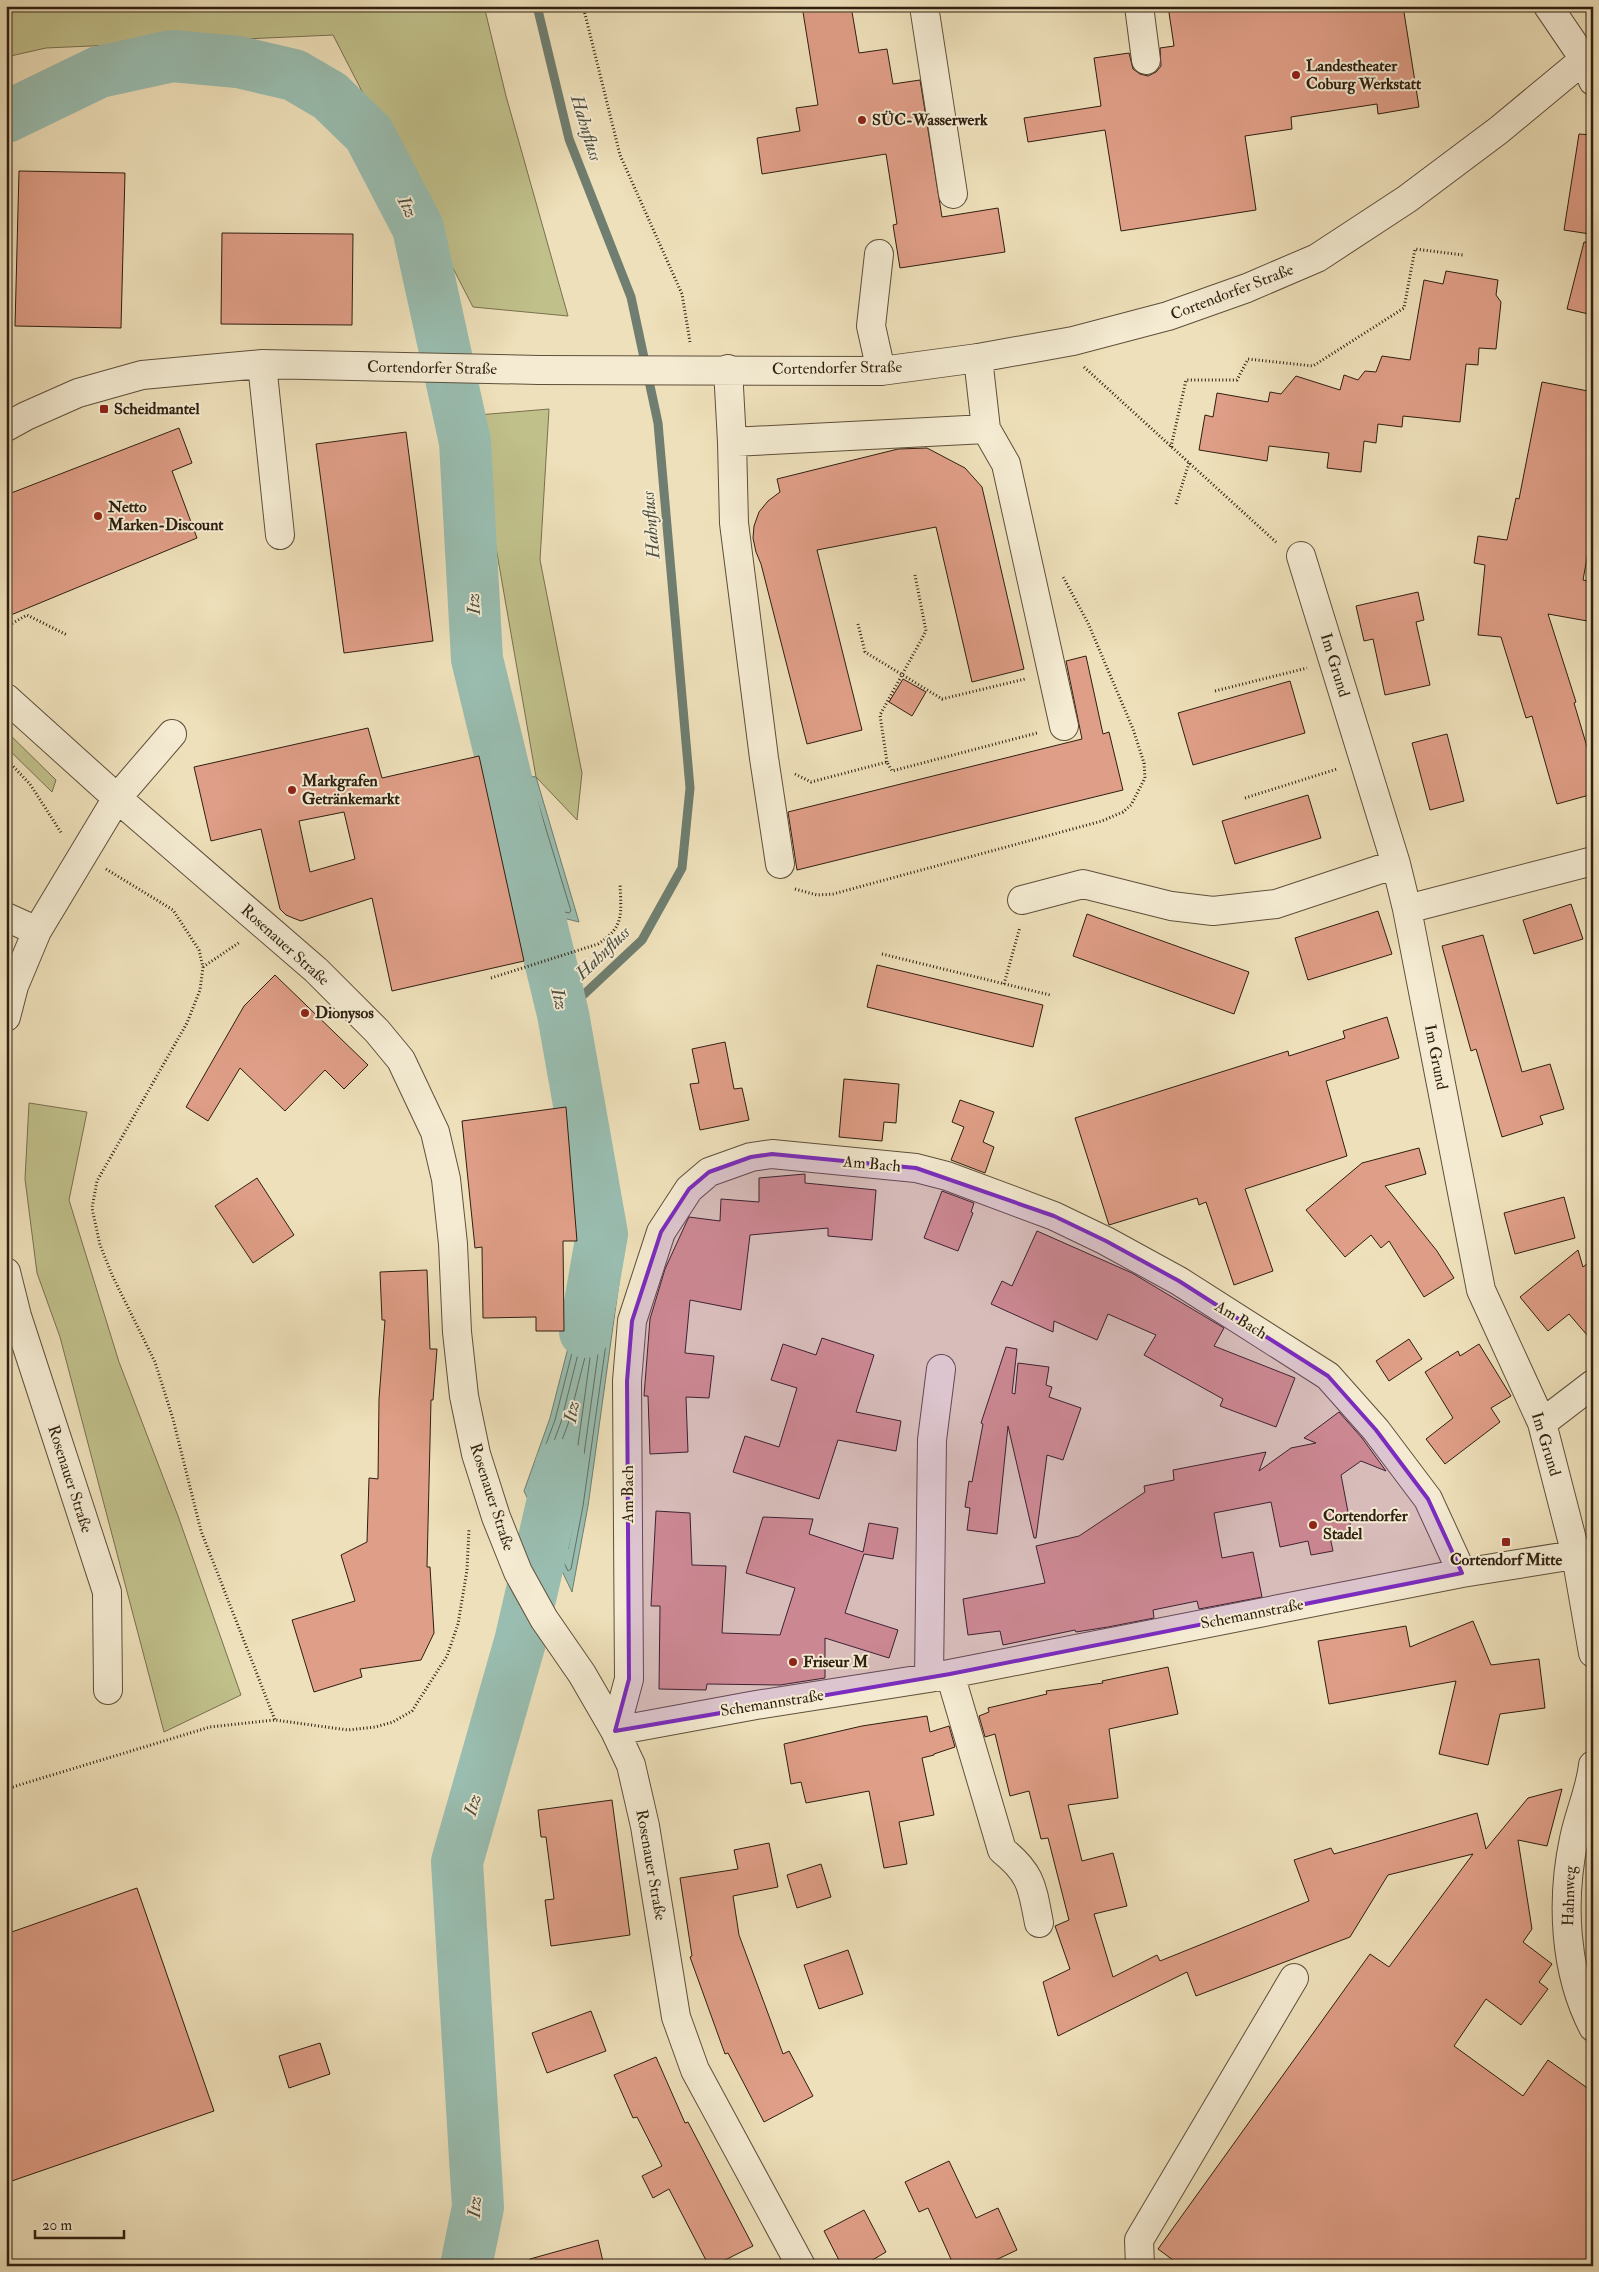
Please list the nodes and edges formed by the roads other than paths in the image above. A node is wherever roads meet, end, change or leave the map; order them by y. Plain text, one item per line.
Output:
1 (924, 6) edge
2 (1139, 6) edge
3 (1548, 6) edge
4 (1146, 60) dead end
5 (1590, 64) edge
6 (953, 194) dead end
7 (879, 254) dead end
8 (978, 358) junction
9 (262, 364) junction
10 (728, 369) junction
11 (881, 371) junction
12 (6, 427) edge
13 (986, 429) junction
14 (732, 442) junction
15 (280, 535) dead end
16 (1301, 556) road end
17 (6, 698) edge
18 (1064, 726) road end
19 (172, 734) dead end
20 (117, 798) junction
21 (1593, 861) edge
22 (780, 864) road end
23 (1396, 864) junction
24 (1025, 899) road end
25 (1407, 909) junction
26 (6, 917) edge
27 (36, 931) junction
28 (6, 1017) edge
29 (6, 1272) edge
30 (941, 1369) dead end
31 (1593, 1384) edge
32 (1542, 1423) junction
33 (1584, 1553) edge
34 (1462, 1573) junction
35 (1593, 1653) edge
36 (940, 1676) junction
37 (108, 1690) dead end
38 (615, 1731) junction
39 (1593, 1765) edge
40 (1039, 1923) dead end
41 (1294, 1978) dead end
42 (1593, 2027) edge
43 (801, 2266) edge
44 (1140, 2266) edge

1 - 6 street
2 - 4 street
3 - 5 street
5 - 8 street, Cortendorfer Straße
7 - 11 street
8 - 11 street, Cortendorfer Straße
8 - 13 street
9 - 10 street, Cortendorfer Straße
9 - 12 street, Cortendorfer Straße
9 - 15 street
10 - 11 street, Cortendorfer Straße
10 - 14 street
13 - 14 street
13 - 18 street
14 - 22 street
16 - 23 street, Im Grund
17 - 20 street, Rosenauer Straße
19 - 20 street
20 - 27 street
20 - 38 street, Rosenauer Straße
21 - 25 street
23 - 24 street
23 - 25 street, Im Grund
25 - 32 street, Im Grund
26 - 27 street
27 - 28 street
29 - 37 street, Rosenauer Straße
30 - 36 street
31 - 32 street
32 - 33 street, Im Grund
33 - 34 street, Schemannstraße
33 - 35 street
34 - 36 street, Schemannstraße
34 - 38 street, Am Bach
36 - 38 street, Schemannstraße
36 - 40 street
38 - 43 street, Rosenauer Straße
39 - 42 street, Hahnweg
41 - 44 street

